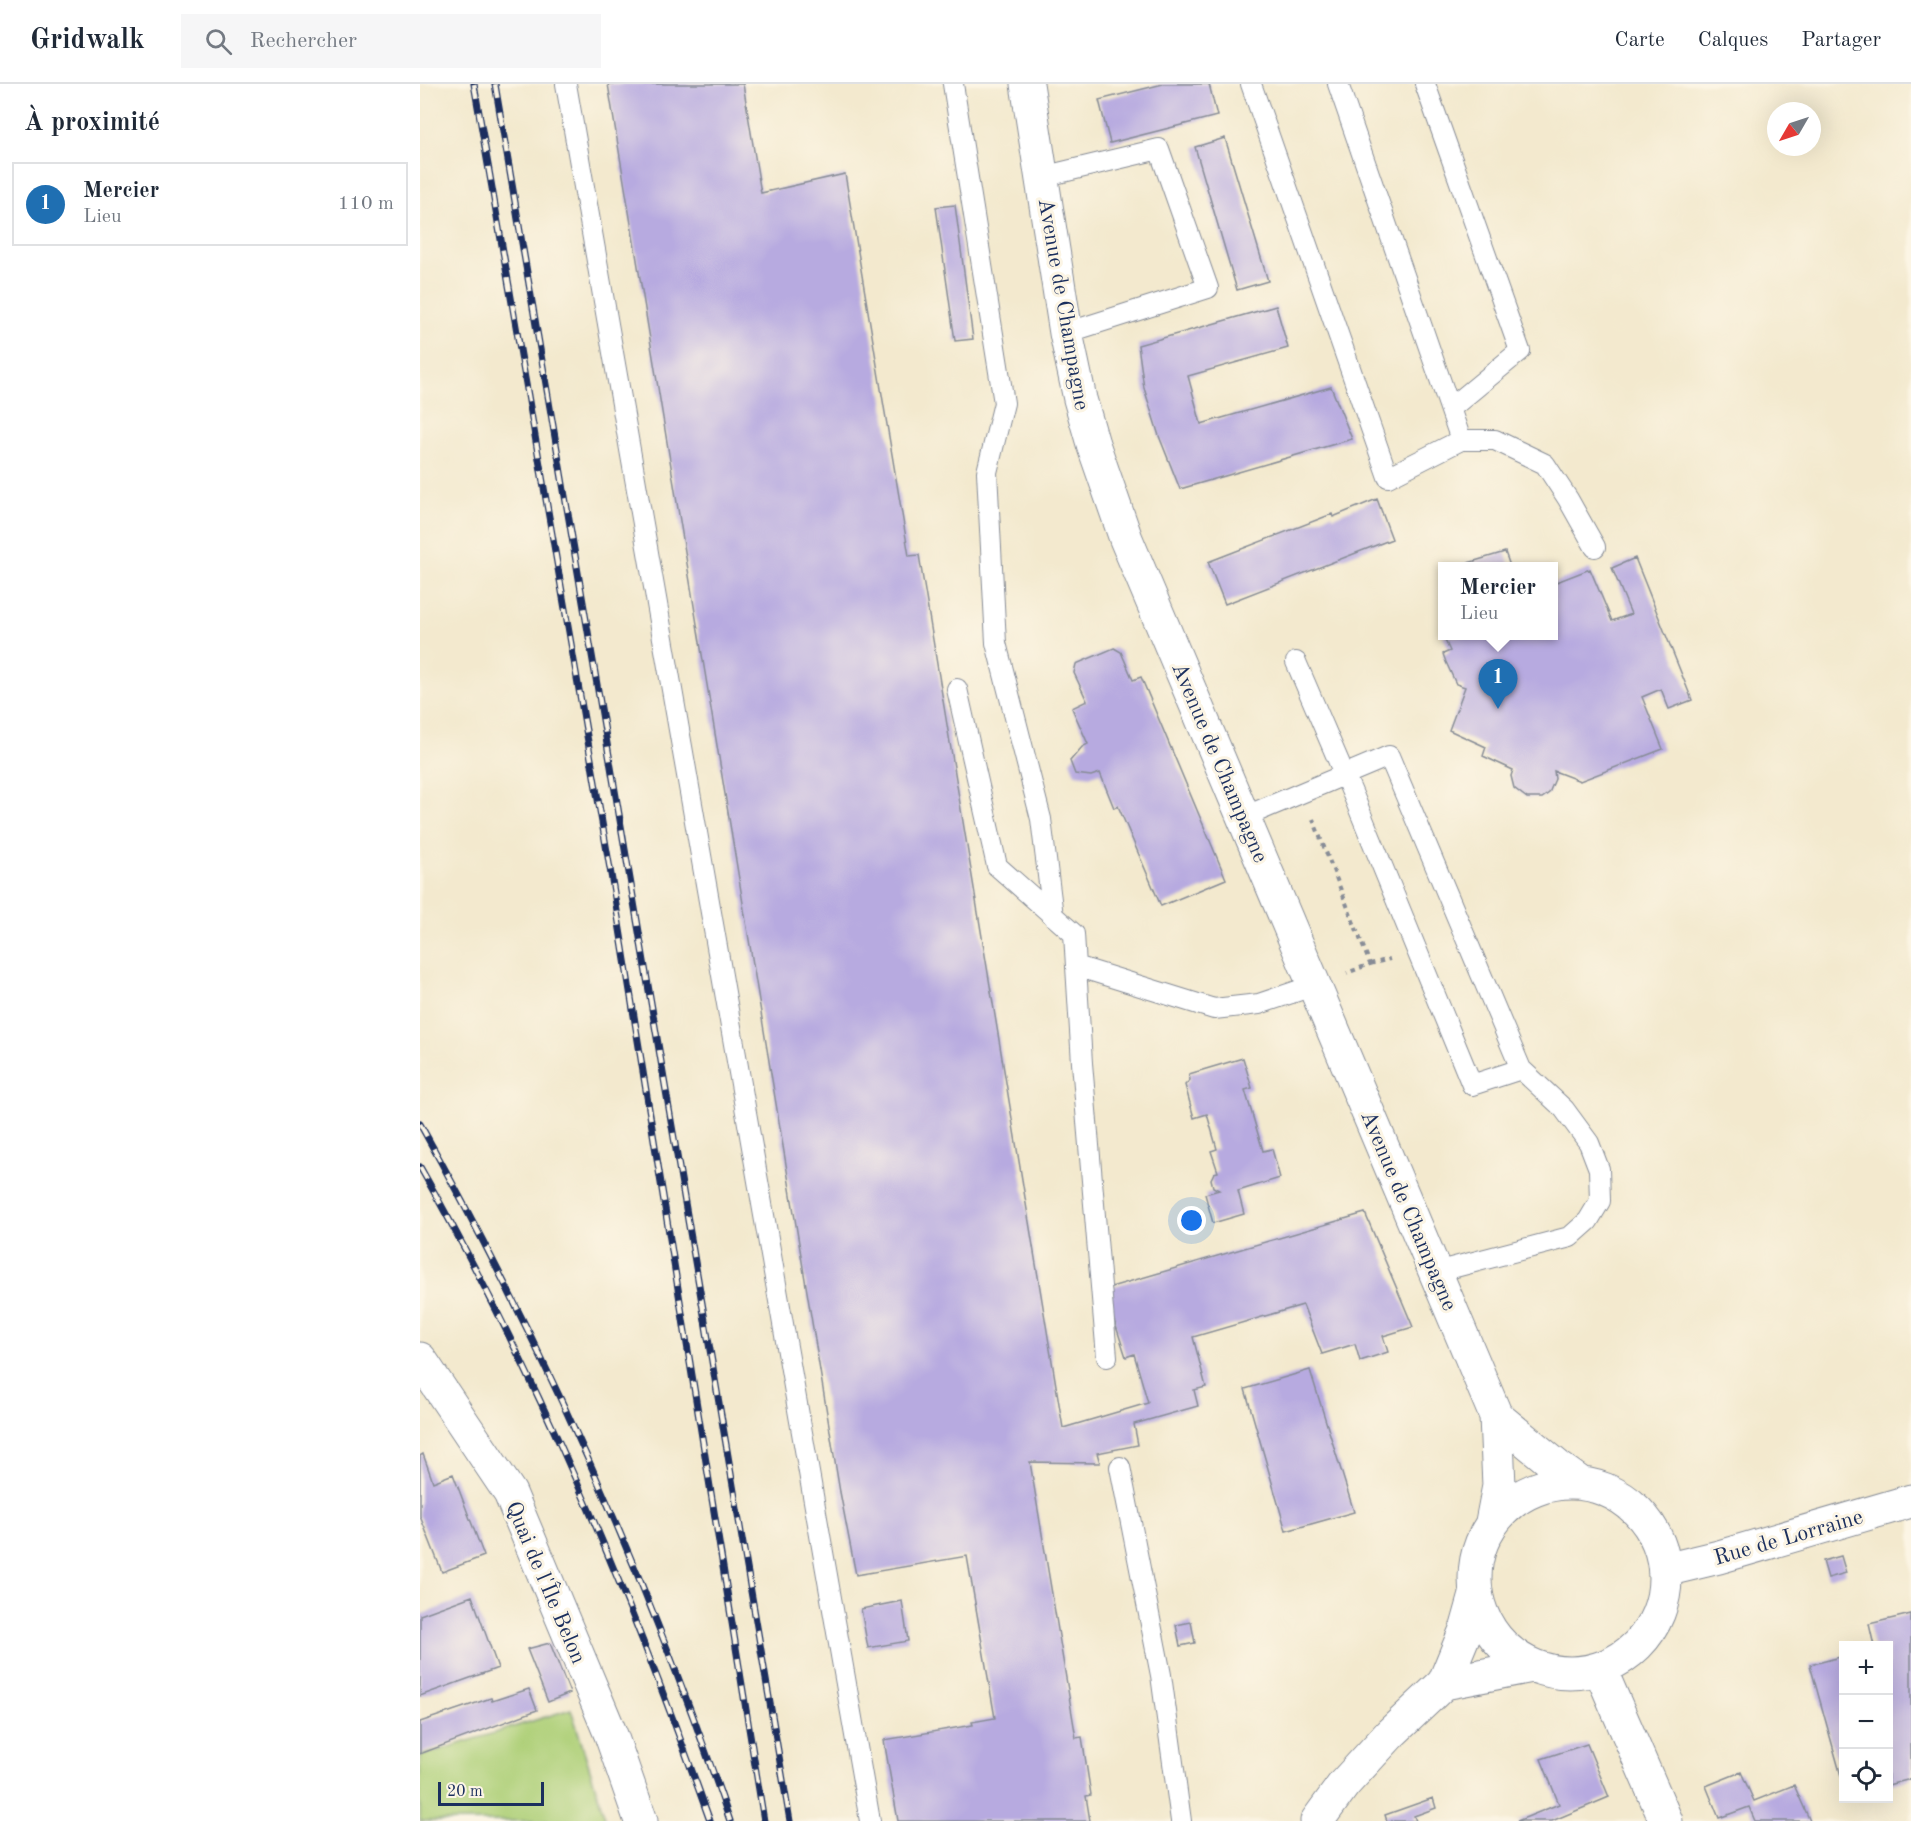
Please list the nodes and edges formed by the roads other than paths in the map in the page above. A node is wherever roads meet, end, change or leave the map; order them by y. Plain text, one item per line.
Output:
1 (566, 84) edge
2 (953, 84) edge
3 (1027, 84) edge
4 (1251, 84) edge
5 (1338, 84) edge
6 (1425, 84) edge
7 (1042, 177) junction
8 (1066, 333) junction
9 (1451, 408) junction
10 (1461, 440) junction
11 (1595, 547) dead end
12 (1296, 662) dead end
13 (957, 689) dead end
14 (1344, 773) junction
15 (1244, 817) junction
16 (1053, 916) junction
17 (1076, 966) junction
18 (1315, 985) junction
19 (1521, 1069) junction
20 (1436, 1272) junction
21 (1107, 1357) dead end
22 (420, 1359) edge
23 (1496, 1416) junction
24 (1120, 1467) dead end
25 (1580, 1483) junction
26 (1911, 1501) edge
27 (1492, 1522) junction
28 (1665, 1570) junction
29 (1476, 1595) junction
30 (1532, 1666) junction
31 (1600, 1669) junction
32 (1444, 1683) junction
33 (641, 1821) edge
34 (870, 1821) edge
35 (1181, 1821) edge
36 (1317, 1821) edge
37 (1666, 1821) edge

1 - 34 lane
2 - 16 lane
3 - 7 main road, Avenue de Champagne
4 - 10 lane
5 - 9 lane
6 - 9 lane
7 - 8 main road, Avenue de Champagne
7 - 8 lane
8 - 15 main road, Avenue de Champagne
9 - 10 lane
10 - 11 lane
12 - 14 lane
13 - 16 lane
14 - 15 lane
14 - 19 lane
14 - 19 lane
15 - 18 main road, Avenue de Champagne
16 - 17 lane
17 - 18 lane
17 - 21 lane
18 - 20 main road, Avenue de Champagne
19 - 20 lane
20 - 23 main road, Avenue de Champagne
22 - 33 main road, Quai de l'Île Belon
23 - 25 main road, Avenue de Champagne
23 - 27 main road, Avenue de Champagne
24 - 35 lane
25 - 27 main road
25 - 28 main road
26 - 28 main road, Rue de Lorraine
27 - 29 main road
28 - 31 main road
29 - 30 main road
29 - 32 main road
30 - 31 main road
30 - 32 main road
31 - 37 main road
32 - 36 main road

